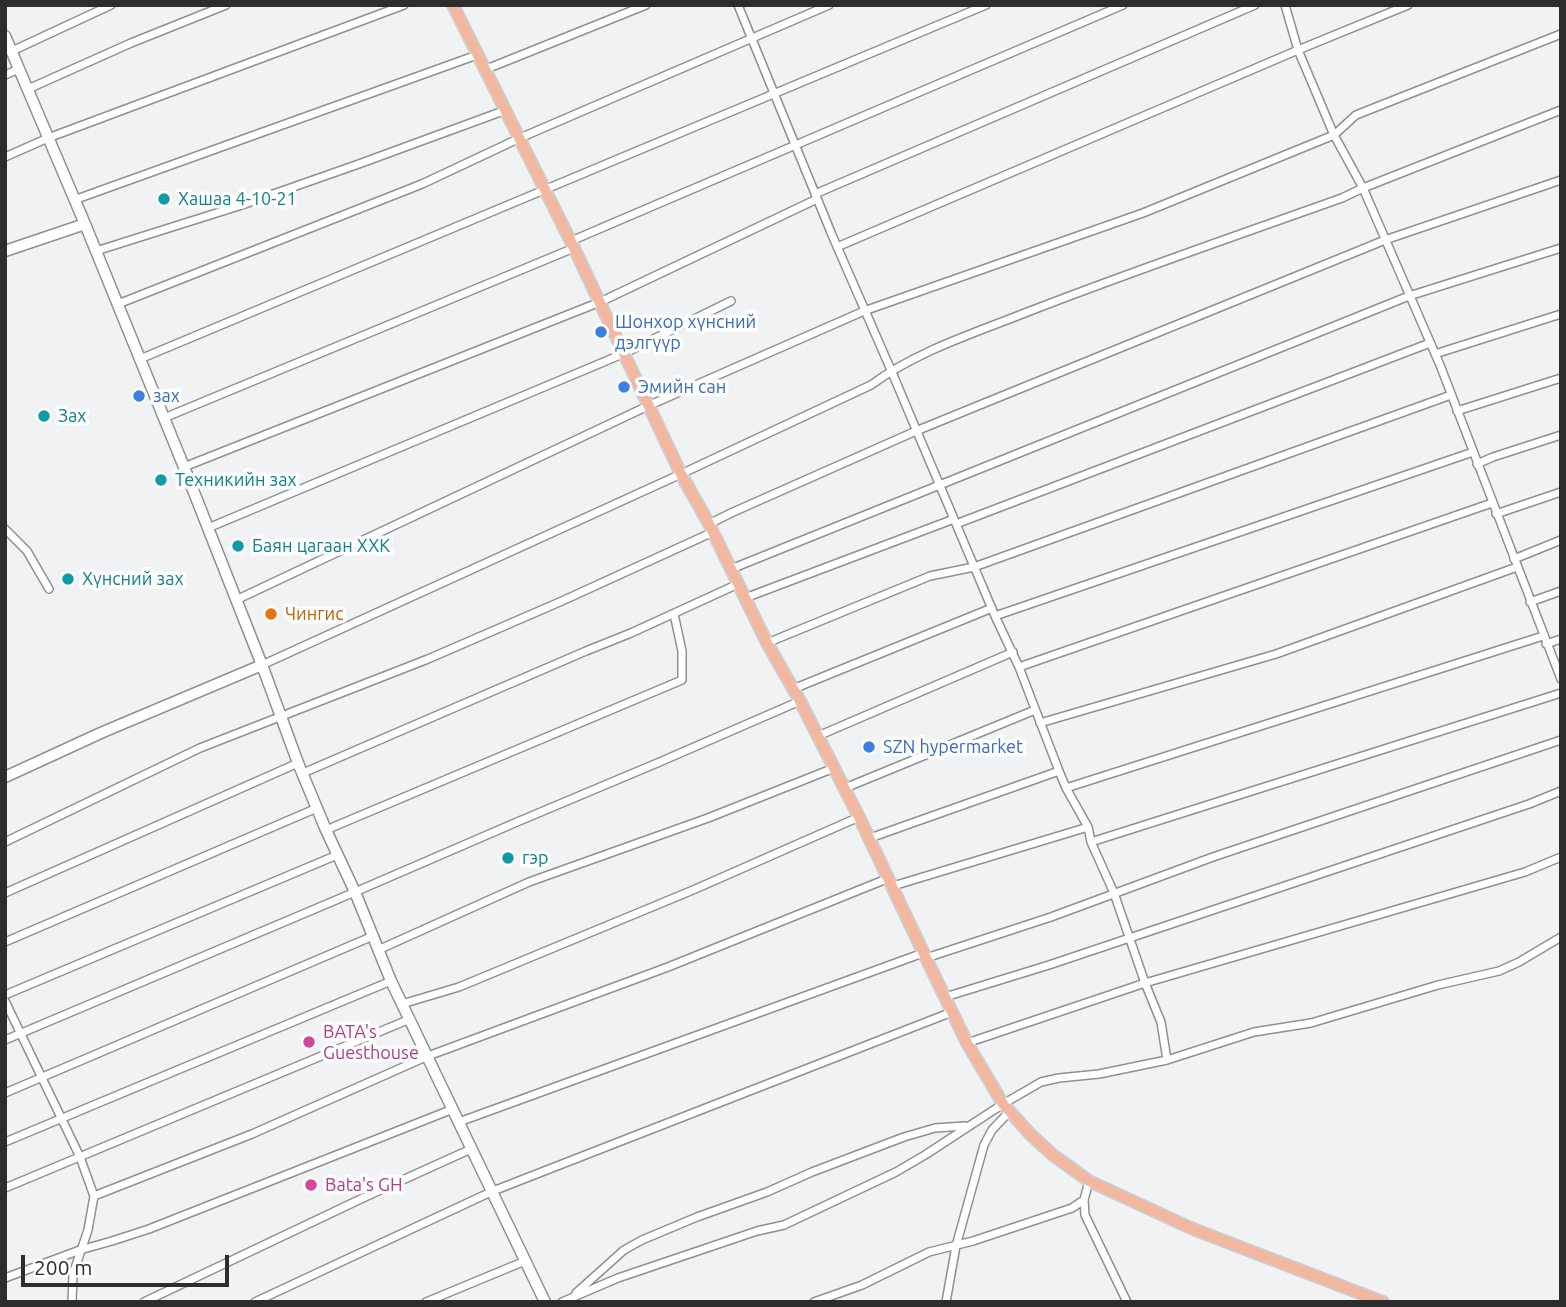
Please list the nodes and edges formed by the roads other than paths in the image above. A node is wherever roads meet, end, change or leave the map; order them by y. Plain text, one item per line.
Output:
1 (111, 5) edge
2 (226, 5) edge
3 (404, 5) edge
4 (453, 5) edge
5 (646, 5) edge
6 (738, 5) edge
7 (829, 5) edge
8 (986, 5) edge
9 (1124, 5) edge
10 (1255, 5) edge
11 (1285, 5) edge
12 (1408, 5) edge
13 (1561, 34) edge
14 (5, 36) edge
15 (752, 38) junction
16 (1298, 50) junction
17 (12, 51) junction
18 (477, 55) junction
19 (19, 69) junction
20 (484, 70) junction
21 (5, 75) edge
22 (28, 89) junction
23 (774, 93) junction
24 (506, 110) junction
25 (1561, 110) edge
26 (1334, 135) junction
27 (48, 138) junction
28 (520, 138) junction
29 (795, 145) junction
30 (5, 157) edge
31 (1561, 180) edge
32 (1363, 188) junction
33 (545, 189) junction
34 (816, 196) junction
35 (74, 200) junction
36 (85, 224) junction
37 (1385, 240) junction
38 (572, 245) junction
39 (837, 247) junction
40 (1561, 248) edge
41 (5, 251) edge
42 (96, 251) junction
43 (1409, 296) junction
44 (731, 301) dead end
45 (600, 302) junction
46 (117, 304) junction
47 (864, 311) junction
48 (1561, 314) edge
49 (1430, 343) junction
50 (625, 353) junction
51 (1435, 354) junction
52 (140, 359) junction
53 (891, 370) junction
54 (1561, 378) edge
55 (1451, 395) junction
56 (650, 405) junction
57 (1457, 411) junction
58 (164, 418) junction
59 (916, 431) junction
60 (1561, 435) edge
61 (1473, 452) junction
62 (1477, 464) junction
63 (184, 467) junction
64 (681, 474) junction
65 (939, 485) junction
66 (1561, 492) edge
67 (1492, 503) junction
68 (1496, 514) junction
69 (955, 522) junction
70 (208, 528) junction
71 (711, 528) junction
72 (5, 529) edge
73 (1561, 540) edge
74 (1514, 559) junction
75 (974, 567) junction
76 (1517, 567) junction
77 (731, 569) junction
78 (738, 584) junction
79 (49, 589) dead end
80 (1561, 591) edge
81 (745, 598) junction
82 (236, 600) junction
83 (1530, 601) junction
84 (994, 612) junction
85 (674, 614) junction
86 (1543, 636) junction
87 (1561, 639) edge
88 (767, 643) junction
89 (1546, 644) junction
90 (1013, 652) junction
91 (262, 665) junction
92 (1020, 667) junction
93 (1561, 679) edge
94 (793, 689) junction
95 (1561, 693) edge
96 (800, 701) junction
97 (1035, 710) junction
98 (279, 716) junction
99 (1040, 723) junction
100 (818, 736) junction
101 (1561, 740) edge
102 (300, 768) junction
103 (834, 768) junction
104 (1059, 771) junction
105 (5, 777) edge
106 (845, 788) junction
107 (1066, 788) junction
108 (1561, 791) edge
109 (317, 808) junction
110 (859, 817) junction
111 (1088, 827) junction
112 (326, 830) junction
113 (870, 838) junction
114 (5, 842) edge
115 (1091, 842) junction
116 (337, 855) junction
117 (1561, 857) edge
118 (891, 882) junction
119 (355, 892) junction
120 (5, 893) edge
121 (1114, 893) junction
122 (373, 936) junction
123 (1561, 937) edge
124 (1130, 938) junction
125 (5, 942) edge
126 (379, 950) junction
127 (924, 956) junction
128 (391, 981) junction
129 (1145, 983) junction
130 (5, 995) edge
131 (945, 997) junction
132 (5, 1002) edge
133 (402, 1004) junction
134 (953, 1012) junction
135 (410, 1019) junction
136 (21, 1033) junction
137 (5, 1040) edge
138 (967, 1042) junction
139 (428, 1056) junction
140 (1167, 1060) junction
141 (41, 1077) junction
142 (5, 1093) edge
143 (1007, 1107) junction
144 (453, 1109) junction
145 (62, 1118) junction
146 (458, 1122) junction
147 (973, 1124) junction
148 (5, 1142) edge
149 (471, 1149) junction
150 (80, 1157) junction
151 (1088, 1181) junction
152 (5, 1188) edge
153 (493, 1191) junction
154 (94, 1196) junction
155 (1083, 1200) junction
156 (956, 1245) junction
157 (80, 1250) junction
158 (525, 1261) junction
159 (5, 1278) edge
160 (573, 1296) junction
161 (818, 1300) edge
162 (72, 1302) edge
163 (144, 1302) edge
164 (255, 1302) edge
165 (426, 1302) edge
166 (545, 1302) edge
167 (562, 1302) edge
168 (946, 1302) edge
169 (1127, 1302) edge
170 (1383, 1302) edge

1 - 17 street
2 - 22 street
3 - 27 street
4 - 18 main road
5 - 20 street
6 - 15 street
7 - 15 street
8 - 23 street
9 - 29 street
10 - 34 street
11 - 16 street
12 - 16 street
13 - 26 street
14 - 17 main road
15 - 23 street
15 - 28 street
16 - 26 street
16 - 39 street
17 - 19 main road
18 - 20 main road
18 - 35 street
19 - 21 street
19 - 22 main road
20 - 24 main road
22 - 27 main road
23 - 29 street
23 - 33 street
24 - 28 main road
24 - 42 street
25 - 32 street
26 - 32 street
26 - 47 street
27 - 30 street
27 - 35 main road
28 - 33 main road
28 - 46 street
29 - 34 street
29 - 38 street
31 - 37 street
32 - 37 street
32 - 53 street
33 - 38 main road
33 - 52 street
34 - 39 street
34 - 45 street
35 - 36 main road
36 - 41 main road
36 - 42 main road
37 - 43 street
37 - 59 street
38 - 45 main road
38 - 58 street
39 - 47 street
40 - 43 street
42 - 46 main road
43 - 49 street
43 - 65 street
44 - 50 street
45 - 50 main road
45 - 63 street
46 - 52 main road
47 - 53 street
47 - 56 street
48 - 51 street
49 - 51 street
49 - 69 street
50 - 56 main road
50 - 70 street
51 - 55 street
52 - 58 main road
53 - 59 street
53 - 64 street
54 - 57 street
55 - 57 street
55 - 75 street
56 - 64 main road
56 - 82 street
57 - 61 street
58 - 63 main road
59 - 65 street
59 - 71 street
60 - 62 street
61 - 62 street
61 - 84 street
62 - 67 street
63 - 70 main road
64 - 71 main road
64 - 91 street
65 - 69 street
65 - 77 street
66 - 68 street
67 - 68 street
67 - 92 street
68 - 74 street
69 - 75 street
69 - 81 street
70 - 82 main road
71 - 77 main road
71 - 98 street
72 - 79 street
73 - 74 street
74 - 76 street
75 - 84 street
75 - 88 street
76 - 83 street
76 - 99 street
77 - 78 main road
78 - 81 main road
78 - 85 street
80 - 83 street
81 - 88 main road
82 - 91 main road
83 - 86 street
84 - 90 street
84 - 94 street
85 - 102 street
85 - 112 street
86 - 89 street
86 - 107 street
87 - 89 street
88 - 94 main road
89 - 93 street
90 - 92 street
90 - 100 street
91 - 98 main road
91 - 105 main road
92 - 97 street
94 - 96 main road
95 - 115 street
96 - 100 main road
96 - 119 street
97 - 99 street
97 - 106 street
98 - 102 main road
98 - 114 street
99 - 104 street
100 - 103 main road
101 - 121 street
102 - 109 main road
102 - 120 street
103 - 106 main road
103 - 126 street
104 - 107 street
104 - 113 street
106 - 110 main road
107 - 111 street
108 - 124 street
109 - 112 main road
109 - 125 street
110 - 113 main road
110 - 133 street
111 - 115 street
111 - 118 street
112 - 116 main road
113 - 118 main road
115 - 121 street
116 - 119 main road
116 - 130 street
117 - 129 street
118 - 127 main road
118 - 139 street
119 - 122 main road
119 - 136 street
121 - 124 street
121 - 127 street
122 - 126 main road
122 - 141 street
123 - 140 street
124 - 129 street
124 - 131 street
126 - 128 main road
127 - 131 main road
127 - 146 street
128 - 133 main road
128 - 145 street
129 - 138 street
129 - 140 street
131 - 134 main road
132 - 136 street
133 - 135 main road
134 - 138 main road
134 - 153 street
135 - 139 main road
135 - 150 street
136 - 137 street
136 - 141 street
138 - 143 main road
139 - 144 main road
139 - 154 street
140 - 143 street
141 - 142 street
141 - 145 street
143 - 147 street
143 - 151 main road
143 - 156 street
144 - 146 main road
144 - 157 street
145 - 148 street
145 - 150 street
146 - 149 main road
147 - 160 street
147 - 160 street
149 - 153 main road
149 - 163 street
150 - 152 street
150 - 154 street
151 - 155 street
151 - 170 main road
153 - 158 main road
153 - 164 street
154 - 157 street
155 - 156 street
155 - 169 street
156 - 161 street
156 - 168 street
157 - 159 street
157 - 162 street
158 - 165 street
158 - 166 main road
160 - 167 street

